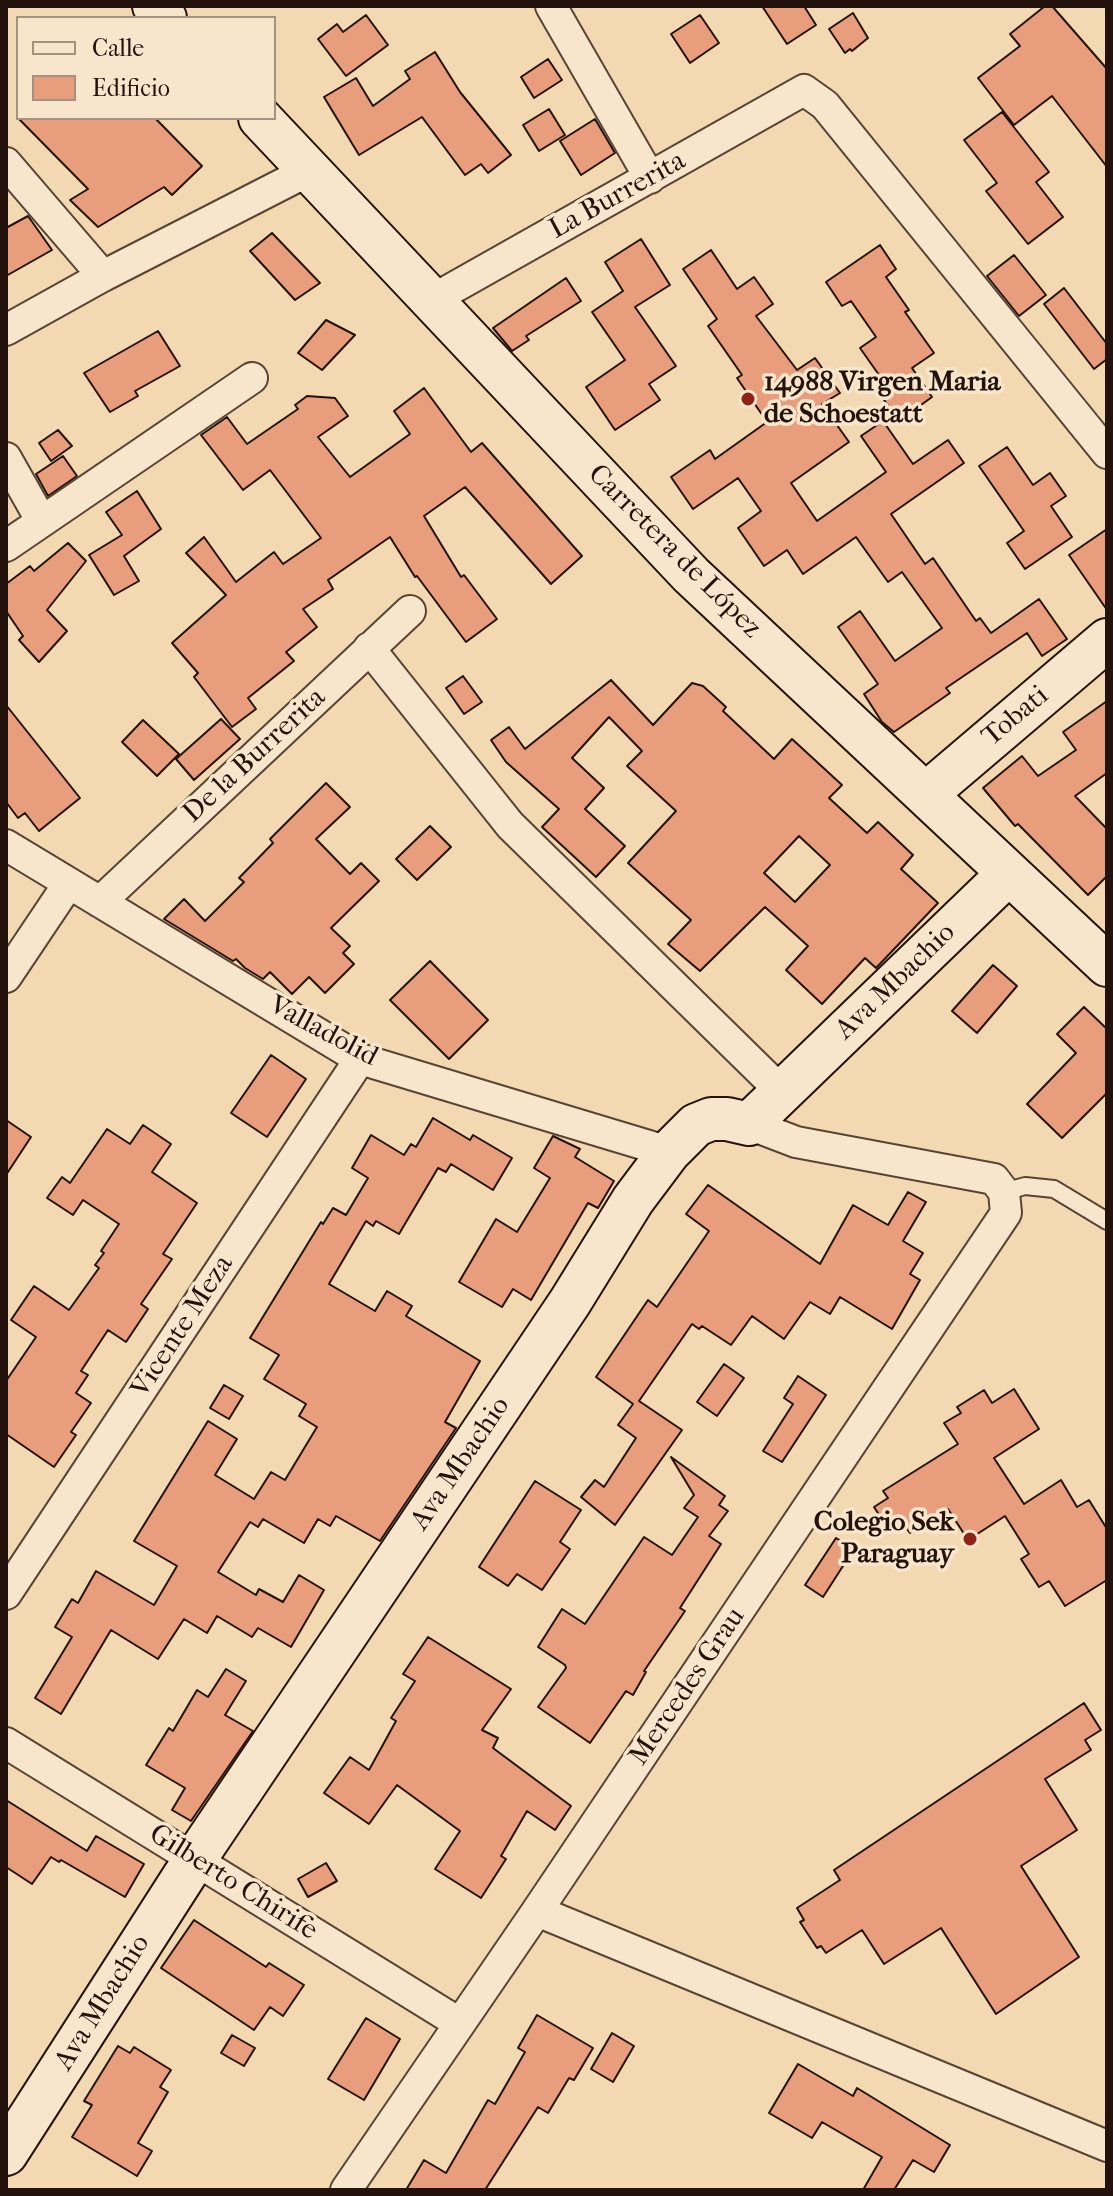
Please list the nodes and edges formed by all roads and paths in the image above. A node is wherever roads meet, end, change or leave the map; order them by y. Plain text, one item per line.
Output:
1 (551, 6) edge
2 (262, 120) edge
3 (6, 163) edge
4 (310, 170) junction
5 (650, 178) junction
6 (103, 276) junction
7 (430, 301) junction
8 (6, 330) edge
9 (252, 378) dead end
10 (1107, 453) edge
11 (6, 458) edge
12 (41, 520) junction
13 (6, 546) edge
14 (410, 611) dead end
15 (1107, 640) edge
16 (369, 648) junction
17 (926, 794) junction
18 (6, 845) edge
19 (1008, 874) junction
20 (69, 883) junction
21 (100, 902) junction
22 (1107, 965) edge
23 (6, 977) edge
24 (360, 1059) junction
25 (782, 1092) junction
26 (749, 1124) junction
27 (669, 1152) junction
28 (999, 1185) junction
29 (1107, 1221) edge
30 (6, 1594) edge
31 (6, 1743) edge
32 (195, 1859) junction
33 (537, 1911) junction
34 (459, 2023) junction
35 (18, 2112) edge
36 (1107, 2146) edge
37 (6, 2154) edge
38 (346, 2190) edge

1 - 5 street
2 - 4 street, Carretera de López
3 - 6 street
4 - 6 street
4 - 7 street, Carretera de López
5 - 7 street, La Burrerita
5 - 10 street, La Burrerita
6 - 8 street
7 - 17 street, Carretera de López
9 - 12 street
11 - 12 street
12 - 13 street
14 - 16 street, De la Burrerita
15 - 17 street, Tobati
16 - 21 street, De la Burrerita
16 - 25 street
17 - 19 street, Carretera de López
18 - 20 street, Valladolid
19 - 22 street, Carretera de López
19 - 25 street, Ava Mbachio
20 - 21 street, Valladolid
20 - 23 street
21 - 24 street, Valladolid
24 - 27 street, Valladolid
24 - 30 street, Vicente Meza
25 - 26 street, Ava Mbachio
26 - 27 street, Ava Mbachio
26 - 28 street
27 - 32 street, Ava Mbachio
28 - 29 lane
28 - 33 street, Mercedes Grau
31 - 32 street, Gilberto Chirife
32 - 34 street, Gilberto Chirife
32 - 35 street, Ava Mbachio
33 - 34 street, Mercedes Grau
33 - 36 street
34 - 38 street, Mercedes Grau
35 - 37 street, Ava Mbachio

